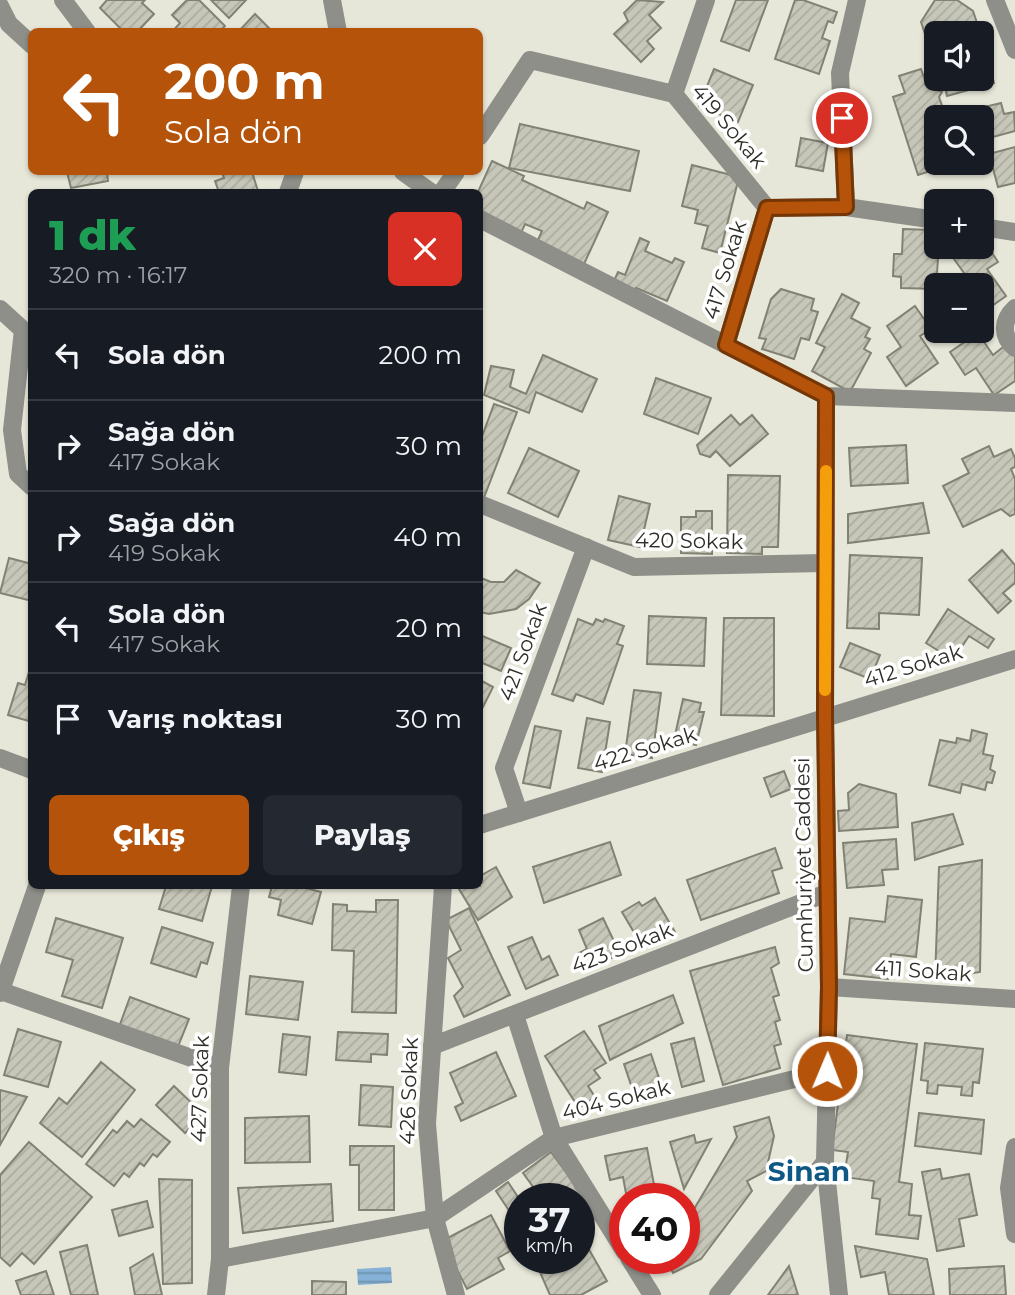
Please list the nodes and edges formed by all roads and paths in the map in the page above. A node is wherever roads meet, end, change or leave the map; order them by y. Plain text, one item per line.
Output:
1 (63, 0) edge
2 (332, 0) edge
3 (706, 0) edge
4 (856, 0) edge
5 (995, 0) edge
6 (0, 6) edge
7 (84, 28) edge
8 (337, 28) edge
9 (28, 41) edge
10 (1015, 50) edge
11 (674, 94) junction
12 (483, 131) edge
13 (407, 175) edge
14 (426, 189) edge
15 (846, 207) junction
16 (767, 208) junction
17 (924, 218) edge
18 (483, 221) edge
19 (994, 229) edge
20 (1015, 232) edge
21 (1015, 308) edge
22 (0, 309) edge
23 (726, 345) junction
24 (1015, 348) edge
25 (826, 396) junction
26 (1015, 403) edge
27 (28, 483) edge
28 (483, 505) edge
29 (586, 547) junction
30 (825, 563) junction
31 (1015, 659) edge
32 (825, 716) junction
33 (0, 758) edge
34 (28, 769) edge
35 (519, 813) junction
36 (483, 824) edge
37 (36, 889) edge
38 (241, 889) edge
39 (443, 889) edge
40 (827, 893) junction
41 (829, 987) junction
42 (0, 992) edge
43 (1015, 999) edge
44 (514, 1014) junction
45 (432, 1046) junction
46 (220, 1069) junction
47 (827, 1071) junction
48 (554, 1138) junction
49 (1015, 1147) edge
50 (825, 1162) junction
51 (435, 1218) junction
52 (609, 1226) edge
53 (1015, 1234) edge
54 (220, 1259) junction
55 (639, 1274) edge
56 (216, 1295) edge
57 (456, 1295) edge
58 (652, 1295) edge
59 (718, 1295) edge
60 (839, 1295) edge

1 - 7 street
2 - 8 street
3 - 11 street
4 - 15 street
5 - 10 street
6 - 9 street
11 - 12 street, 419 Sokak
11 - 16 street, 419 Sokak
13 - 14 street
15 - 16 street
15 - 17 street
16 - 23 street, 417 Sokak
18 - 23 street
19 - 20 street
21 - 24 street
22 - 27 street
23 - 25 street
25 - 26 street
25 - 30 street, Cumhuriyet Caddesi
28 - 29 street, 420 Sokak
29 - 30 street, 420 Sokak
29 - 35 street, 421 Sokak
30 - 32 street, Cumhuriyet Caddesi
31 - 32 street, 412 Sokak
32 - 35 street, 422 Sokak
32 - 40 street, Cumhuriyet Caddesi
33 - 34 street
35 - 36 street, 422 Sokak
37 - 42 street
38 - 46 street, 427 Sokak
39 - 45 street, 426 Sokak
40 - 41 street, Cumhuriyet Caddesi
40 - 44 street, 423 Sokak
41 - 43 street, 411 Sokak
41 - 47 street, Cumhuriyet Caddesi
42 - 46 street
44 - 45 street, 423 Sokak
44 - 48 street
45 - 51 street, 426 Sokak
46 - 54 street, 427 Sokak
47 - 48 street, 404 Sokak
47 - 50 street, Cumhuriyet Caddesi
48 - 51 street, 404 Sokak
48 - 52 street
49 - 53 street
50 - 59 street
50 - 60 street, Cumhuriyet Caddesi
51 - 54 street
51 - 57 street, 426 Sokak
54 - 56 street, 427 Sokak
55 - 58 street

